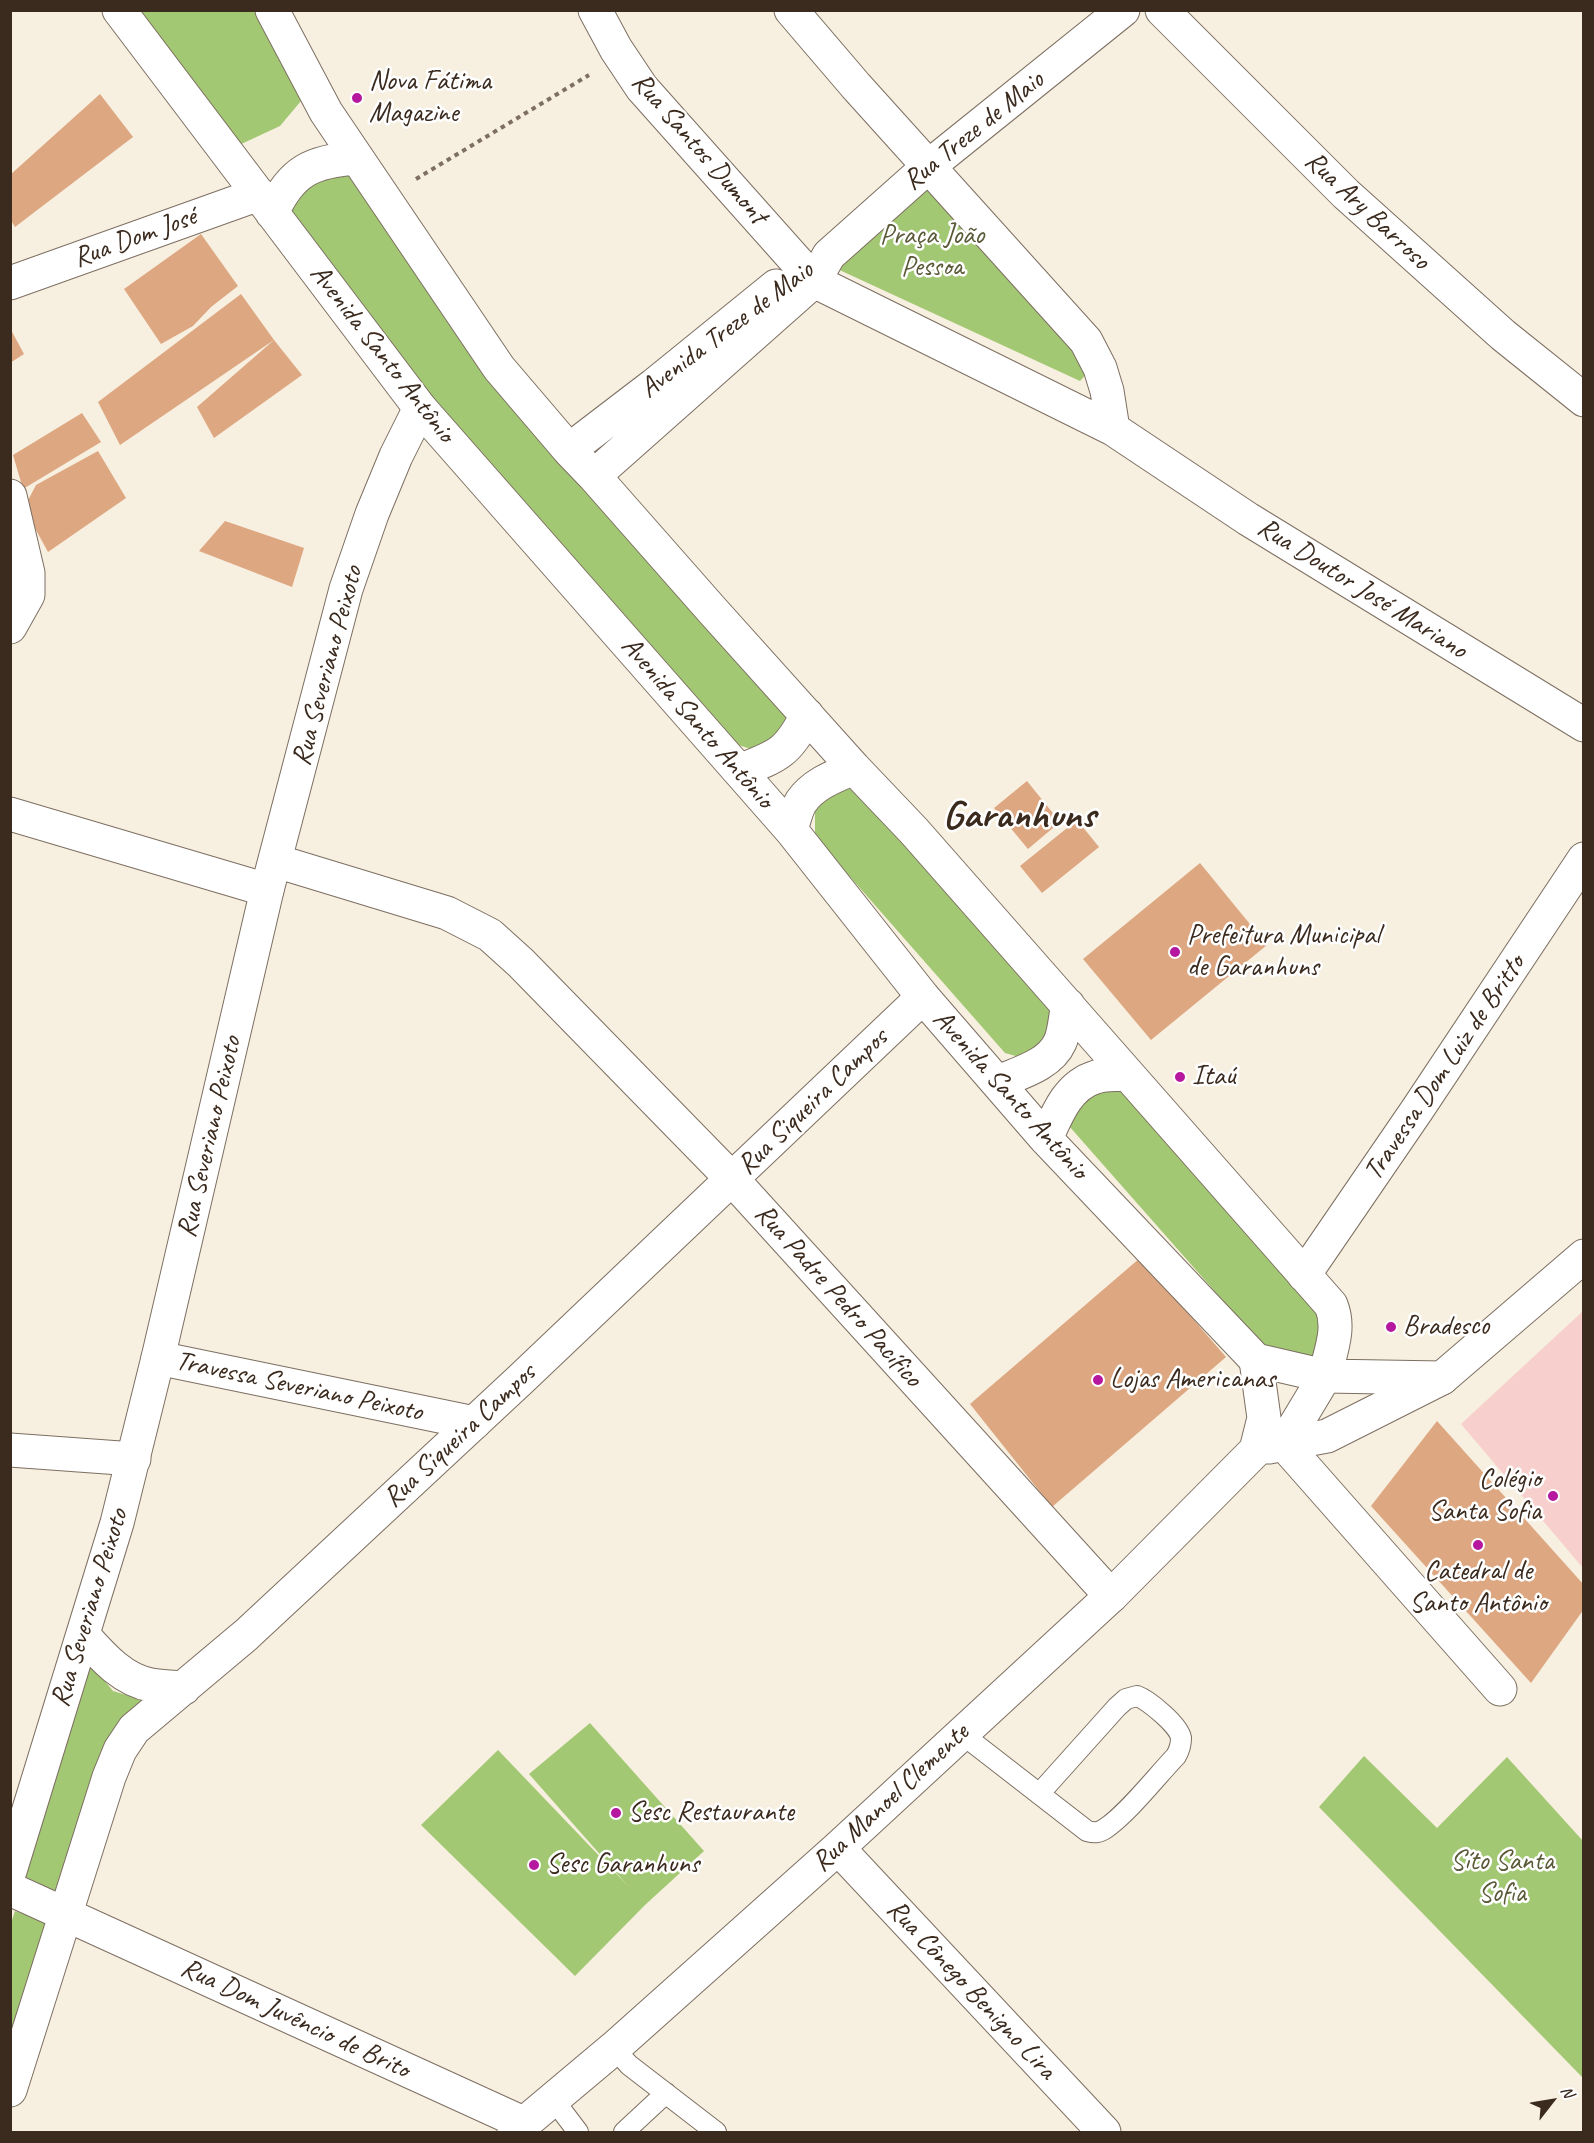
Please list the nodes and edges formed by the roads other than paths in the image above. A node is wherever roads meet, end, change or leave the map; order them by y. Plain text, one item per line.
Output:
1 (119, 10) edge
2 (272, 10) edge
3 (595, 10) edge
4 (791, 10) edge
5 (1123, 10) edge
6 (1161, 10) edge
7 (357, 158) junction
8 (929, 166) junction
9 (266, 203) junction
10 (815, 268) junction
11 (10, 283) edge
12 (1584, 400) edge
13 (420, 408) junction
14 (1113, 429) junction
15 (569, 450) junction
16 (594, 476) junction
17 (10, 496) edge
18 (10, 627) edge
19 (807, 715) junction
20 (1584, 725) edge
21 (854, 768) junction
22 (739, 771) junction
23 (10, 814) edge
24 (791, 830) junction
25 (1584, 859) edge
26 (271, 876) junction
27 (923, 997) junction
28 (1068, 1005) junction
29 (1125, 1074) junction
30 (998, 1082) junction
31 (1046, 1138) junction
32 (732, 1179) junction
33 (1584, 1256) edge
34 (1304, 1275) junction
35 (158, 1358) junction
36 (1256, 1360) junction
37 (1325, 1376) junction
38 (1442, 1378) junction
39 (474, 1423) junction
40 (1270, 1447) junction
41 (10, 1450) edge
42 (134, 1459) junction
43 (1111, 1596) junction
44 (83, 1635) junction
45 (184, 1688) junction
46 (1500, 1689) dead end
47 (962, 1734) junction
48 (1039, 1794) junction
49 (838, 1848) junction
50 (10, 1871) edge
51 (10, 1889) edge
52 (66, 1915) junction
53 (614, 2048) junction
54 (10, 2090) edge
55 (666, 2093) junction
56 (553, 2099) junction
57 (519, 2128) edge
58 (578, 2133) edge
59 (624, 2133) edge
60 (716, 2133) edge
61 (1104, 2133) edge

1 - 9 street, Avenida Santo Antônio
2 - 7 street
3 - 10 street, Rua Santos Dumont
4 - 8 street
5 - 8 street, Rua Treze de Maio
6 - 12 street, Rua Ary Barroso
7 - 9 street
7 - 15 street
8 - 10 street, Rua Treze de Maio
8 - 14 street
9 - 11 street, Rua Dom José
9 - 13 street, Avenida Santo Antônio
10 - 14 street, Rua Doutor José Mariano
10 - 15 street, Avenida Treze de Maio
10 - 16 street, Avenida Treze de Maio
13 - 22 street, Avenida Santo Antônio
13 - 26 street, Rua Severiano Peixoto
14 - 20 street, Rua Doutor José Mariano
15 - 16 street
16 - 19 street
17 - 18 street
19 - 21 street
19 - 22 street
21 - 24 street
21 - 28 street
22 - 24 street, Avenida Santo Antônio
23 - 26 street, Rua Padre Pedro Pacífico
24 - 27 street, Avenida Santo Antônio
25 - 34 street, Travessa Dom Luiz de Britto
26 - 32 street, Rua Padre Pedro Pacífico
26 - 35 street, Rua Severiano Peixoto
27 - 30 street, Avenida Santo Antônio
27 - 32 street, Rua Siqueira Campos
28 - 29 street
28 - 30 street
29 - 31 street
29 - 34 street
30 - 31 street, Avenida Santo Antônio
31 - 36 street, Avenida Santo Antônio
32 - 39 street, Rua Siqueira Campos
32 - 43 street, Rua Padre Pedro Pacífico
33 - 38 street
34 - 37 street
35 - 39 street, Travessa Severiano Peixoto
35 - 42 street, Rua Severiano Peixoto
36 - 37 street
36 - 40 street
37 - 38 street
37 - 40 street, Rua Manoel Clemente
38 - 40 street
39 - 45 street, Rua Siqueira Campos
40 - 43 street, Rua Manoel Clemente
40 - 46 street
41 - 42 street
42 - 44 street, Rua Severiano Peixoto
43 - 47 street, Rua Manoel Clemente
44 - 45 street
44 - 50 street, Rua Severiano Peixoto
45 - 52 street, Rua Siqueira Campos
47 - 48 lane
47 - 49 street, Rua Manoel Clemente
48 - 48 lane
49 - 53 street, Rua Manoel Clemente
49 - 61 street, Rua Cônego Benigno Lira
51 - 52 street, Rua Dom Juvêncio de Brito
52 - 54 street
52 - 57 street, Rua Dom Juvêncio de Brito
53 - 55 lane
53 - 56 street, Rua Manoel Clemente
55 - 59 lane
55 - 60 lane
56 - 57 street, Rua Manoel Clemente
56 - 58 lane

